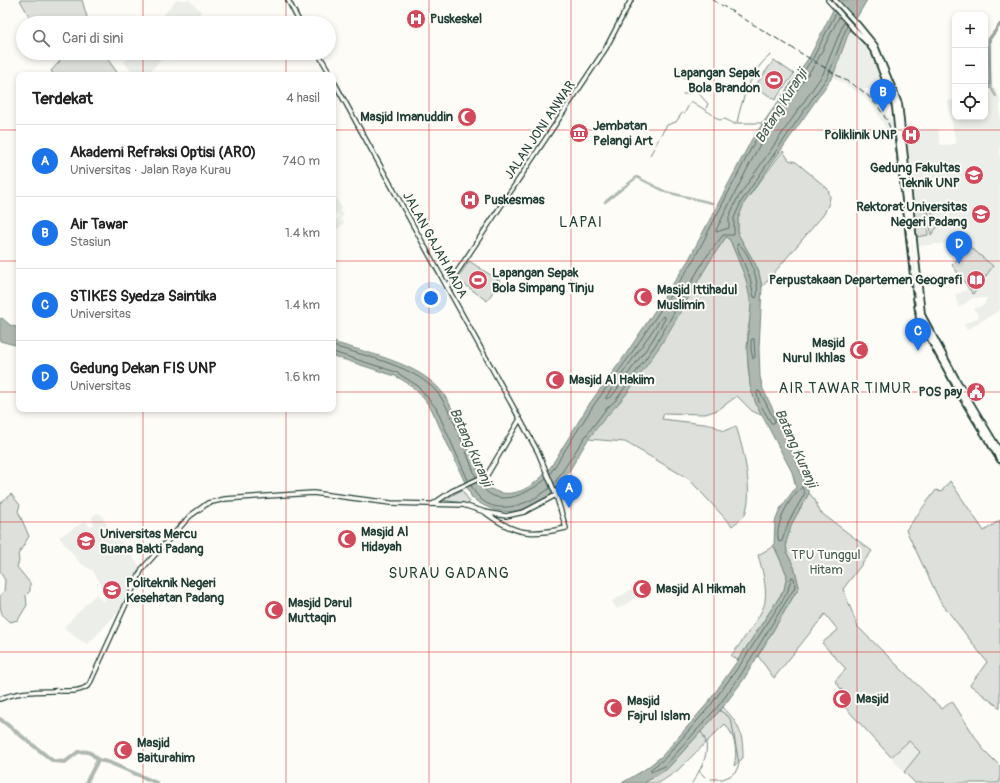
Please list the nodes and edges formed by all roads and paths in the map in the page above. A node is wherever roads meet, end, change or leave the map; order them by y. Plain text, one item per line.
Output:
1 (288, 0) edge
2 (631, 0) edge
3 (835, 0) edge
4 (829, 2) edge
5 (296, 16) edge
6 (857, 24) joint
7 (854, 28) joint
8 (322, 60) edge
9 (328, 72) edge
10 (336, 85) edge
11 (904, 169) junction
12 (447, 287) junction
13 (932, 339) junction
14 (520, 419) junction
15 (1000, 452) edge
16 (1000, 460) edge
17 (555, 493) junction
18 (432, 505) junction
19 (494, 517) junction
20 (0, 699) edge

1 - 5 main road
2 - 12 main road, JALAN JONI ANWAR
3 - 6 main road
4 - 7 main road
6 - 11 highway
7 - 11 highway
8 - 9 main road
10 - 12 main road, JALAN GAJAH MADA
11 - 13 highway
12 - 14 main road, JALAN GAJAH MADA
13 - 15 highway
13 - 16 highway
14 - 17 main road, JALAN GAJAH MADA
14 - 18 main road
17 - 19 main road
17 - 19 main road, JALAN GAJAH MADA
18 - 19 main road
18 - 20 main road

